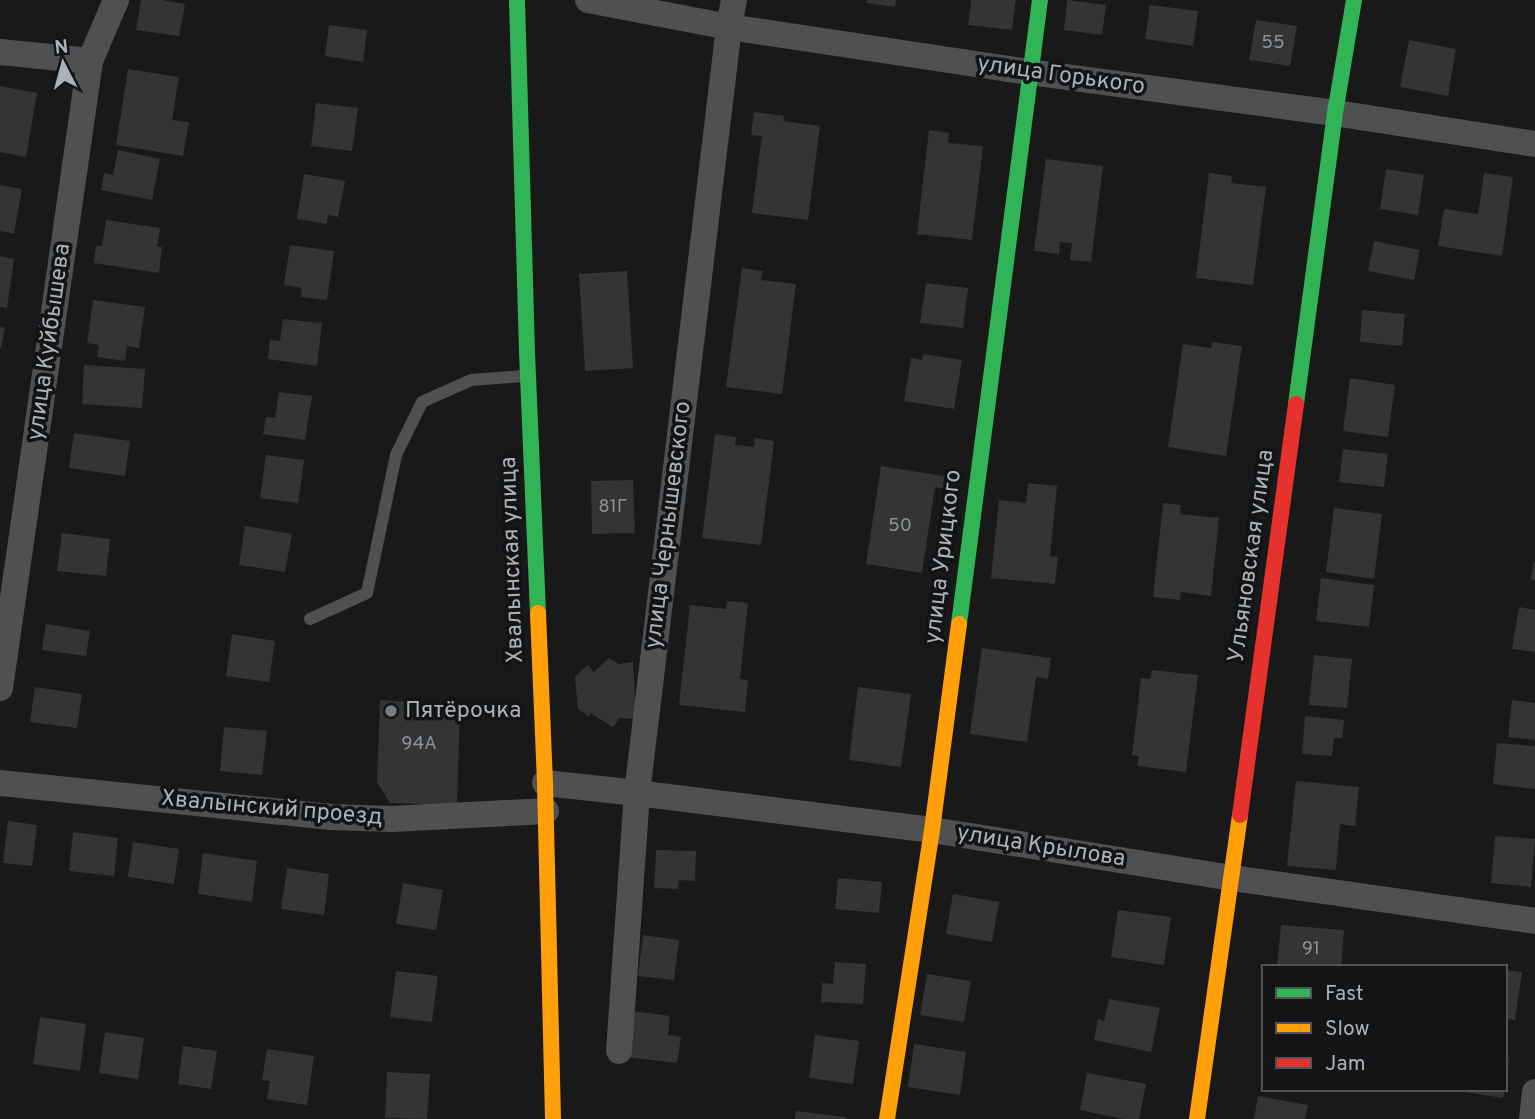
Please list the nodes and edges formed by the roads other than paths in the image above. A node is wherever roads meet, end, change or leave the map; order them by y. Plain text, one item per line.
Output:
1 (116, 0) edge
2 (517, 0) edge
3 (588, 0) edge
4 (734, 0) edge
5 (1040, 0) edge
6 (1354, 0) edge
7 (729, 27) junction
8 (0, 52) edge
9 (90, 61) junction
10 (1029, 72) junction
11 (1335, 113) junction
12 (1535, 144) edge
13 (528, 376) junction
14 (310, 619) dead end
15 (0, 688) edge
16 (0, 783) edge
17 (545, 783) junction
18 (637, 793) junction
19 (546, 811) junction
20 (932, 830) junction
21 (1232, 878) junction
22 (1535, 921) edge
23 (619, 1051) dead end
24 (1535, 1092) edge
25 (553, 1119) edge
26 (887, 1119) edge
27 (1197, 1119) edge
28 (1532, 1119) edge

1 - 9 street, улица Куйбышева
2 - 13 street, Хвалынская улица
3 - 7 street, улица Горького
4 - 7 street, улица Чернышевского
5 - 10 street, улица Урицкого
6 - 11 street, Ульяновская улица
7 - 10 street, улица Горького
7 - 18 street, улица Чернышевского
8 - 9 street
9 - 15 street, улица Куйбышева
10 - 11 street, улица Горького
10 - 20 street, улица Урицкого
11 - 12 street, улица Горького
11 - 21 street, Ульяновская улица
13 - 14 lane
13 - 17 street, Хвалынская улица
16 - 19 street, Хвалынский проезд
17 - 18 street, улица Крылова
17 - 19 street, Хвалынская улица
18 - 20 street, улица Крылова
18 - 23 street, улица Чернышевского
19 - 25 street, Хвалынская улица
20 - 21 street, улица Крылова
20 - 26 street, улица Урицкого
21 - 22 street, улица Крылова
21 - 27 street, Ульяновская улица
24 - 28 street

